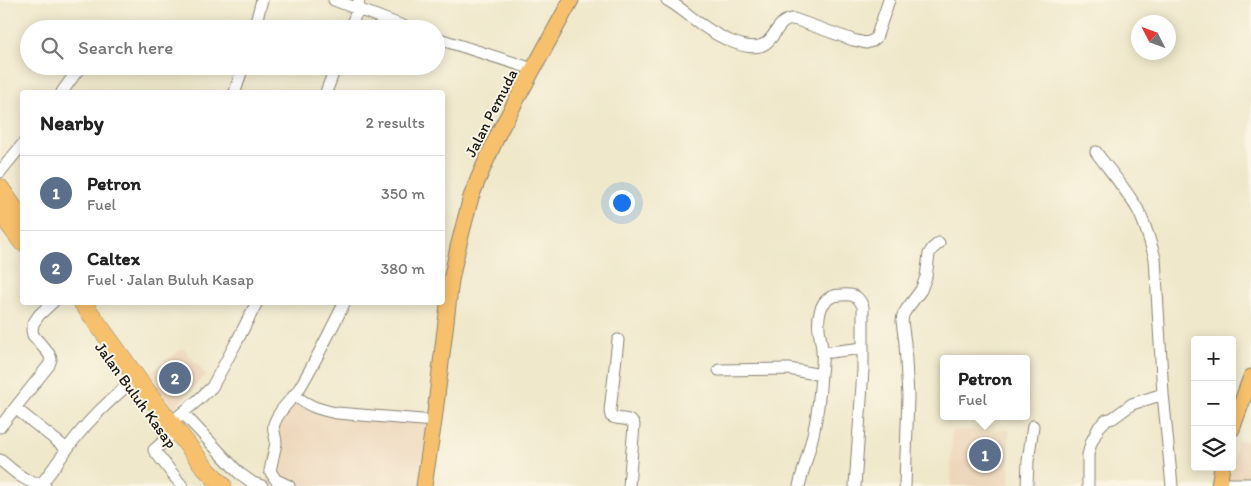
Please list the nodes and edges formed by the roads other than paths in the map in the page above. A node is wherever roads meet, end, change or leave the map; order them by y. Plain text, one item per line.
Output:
1 (262, 0) edge
2 (334, 0) edge
3 (571, 0) edge
4 (667, 0) edge
5 (889, 0) edge
6 (358, 4) edge
7 (256, 20) edge
8 (353, 20) edge
9 (392, 20) edge
10 (445, 41) edge
11 (533, 69) junction
12 (74, 75) edge
13 (240, 75) edge
14 (333, 75) edge
15 (63, 90) edge
16 (236, 90) edge
17 (327, 90) edge
18 (20, 147) edge
19 (1096, 152) dead end
20 (0, 172) edge
21 (0, 188) edge
22 (0, 212) edge
23 (20, 217) edge
24 (20, 239) edge
25 (939, 243) dead end
26 (51, 305) edge
27 (70, 305) edge
28 (84, 305) edge
29 (255, 305) edge
30 (343, 305) edge
31 (618, 340) dead end
32 (863, 348) junction
33 (822, 353) junction
34 (719, 370) dead end
35 (821, 375) junction
36 (1251, 376) edge
37 (128, 384) junction
38 (1163, 394) junction
39 (294, 396) junction
40 (15, 408) junction
41 (434, 421) junction
42 (174, 424) junction
43 (1033, 426) dead end
44 (1233, 426) edge
45 (0, 427) edge
46 (67, 449) junction
47 (0, 460) edge
48 (1221, 471) edge
49 (22, 477) junction
50 (43, 484) edge
51 (1251, 484) edge
52 (1219, 485) edge
53 (14, 486) edge
54 (182, 486) edge
55 (206, 486) edge
56 (223, 486) edge
57 (262, 486) edge
58 (289, 486) edge
59 (424, 486) edge
60 (629, 486) edge
61 (799, 486) edge
62 (855, 486) edge
63 (905, 486) edge
64 (1027, 486) edge
65 (1088, 486) edge
66 (1172, 486) edge

1 - 7 street
2 - 6 street
3 - 11 main road, Jalan Pemuda
4 - 5 street
6 - 8 street
6 - 9 street
10 - 11 street
11 - 41 main road, Jalan Pemuda
12 - 15 street
13 - 16 street
14 - 17 street
18 - 20 street
19 - 38 street
21 - 23 highway
22 - 24 highway
25 - 63 street
26 - 40 street
27 - 37 highway, Jalan Buluh Kasap
28 - 42 highway, Jalan Buluh Kasap
29 - 42 street
30 - 39 street
31 - 60 street
32 - 33 street
32 - 33 street
32 - 62 street
33 - 35 street
34 - 35 street
35 - 61 street
36 - 44 main road
37 - 42 highway, Jalan Buluh Kasap
37 - 46 street
38 - 65 street
38 - 66 street
39 - 41 street
39 - 58 street
40 - 45 street
40 - 46 street
41 - 59 main road, Jalan Pemuda
42 - 54 street
42 - 55 highway, Jalan Buluh Kasap
42 - 56 highway, Jalan Buluh Kasap
42 - 57 street
43 - 64 street
46 - 50 street
47 - 49 street
48 - 52 main road
49 - 50 street
49 - 53 street
51 - 52 street

